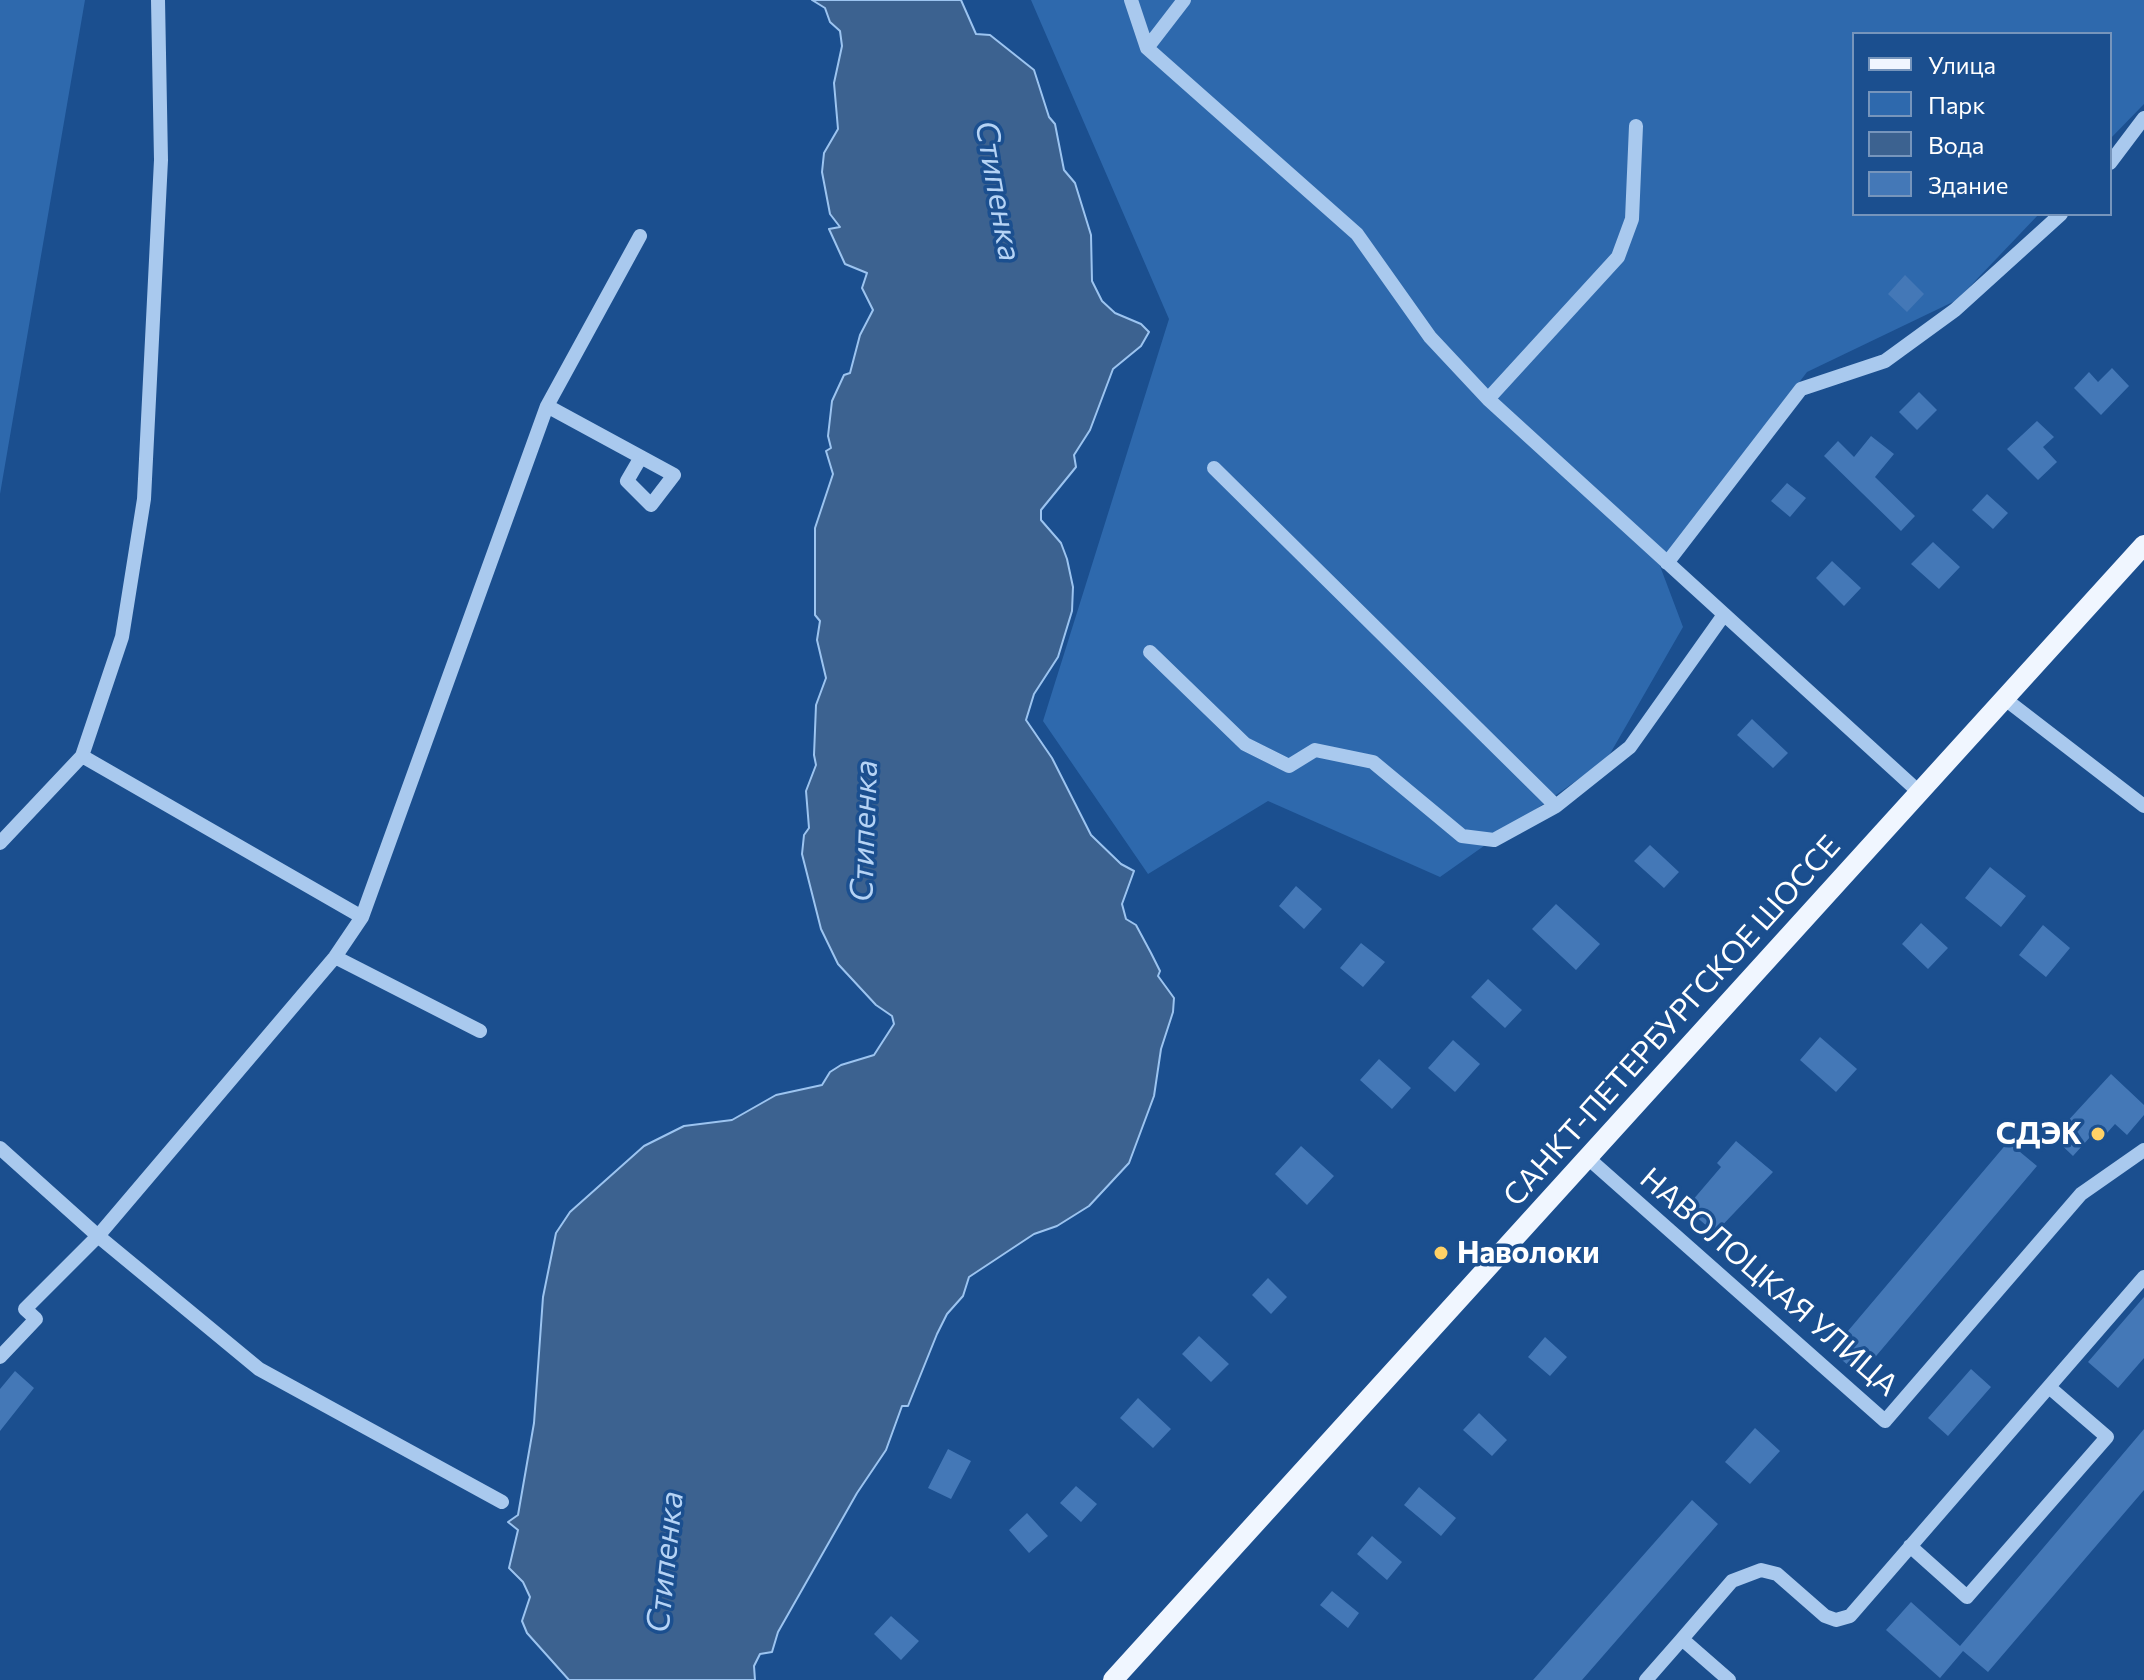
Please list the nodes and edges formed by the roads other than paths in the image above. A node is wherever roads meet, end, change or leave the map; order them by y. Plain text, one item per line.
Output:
1 (158, 0) edge
2 (1131, 0) edge
3 (1184, 0) edge
4 (1147, 48) junction
5 (2144, 118) edge
6 (1636, 126) dead end
7 (2112, 160) edge
8 (2059, 216) edge
9 (640, 236) dead end
10 (1488, 399) junction
11 (547, 406) junction
12 (641, 457) dead end
13 (1214, 468) dead end
14 (2144, 545) edge
15 (1667, 563) junction
16 (1723, 616) junction
17 (1150, 652) dead end
18 (2005, 699) junction
19 (82, 756) junction
20 (1919, 792) junction
21 (1556, 806) junction
22 (2144, 806) edge
23 (0, 843) edge
24 (362, 917) junction
25 (335, 957) junction
26 (480, 1031) dead end
27 (0, 1148) edge
28 (2144, 1150) edge
29 (1589, 1159) junction
30 (98, 1236) junction
31 (2144, 1277) edge
32 (0, 1357) edge
33 (2049, 1387) junction
34 (502, 1502) dead end
35 (1910, 1546) junction
36 (1682, 1639) junction
37 (1113, 1680) edge
38 (1646, 1680) edge
39 (1729, 1680) edge

1 - 19 street
2 - 4 street
3 - 4 street
4 - 10 street
5 - 7 street
6 - 10 street
8 - 15 street
9 - 11 street
10 - 15 street
11 - 12 street
11 - 24 street
13 - 21 street
14 - 18 main road, САНКТ-ПЕТЕРБУРГСКОЕ ШОССЕ
15 - 16 street
16 - 20 street
16 - 21 street
17 - 21 street
18 - 20 main road, САНКТ-ПЕТЕРБУРГСКОЕ ШОССЕ
18 - 22 street
19 - 23 street
19 - 24 street
20 - 29 main road, САНКТ-ПЕТЕРБУРГСКОЕ ШОССЕ
24 - 25 street
25 - 26 street
25 - 30 street
27 - 30 street
28 - 29 street, НАВОЛОЦКАЯ УЛИЦА
29 - 37 main road, САНКТ-ПЕТЕРБУРГСКОЕ ШОССЕ
30 - 32 street
30 - 34 street
31 - 33 street
33 - 35 street
33 - 35 street
35 - 36 street
36 - 38 street
36 - 39 street

